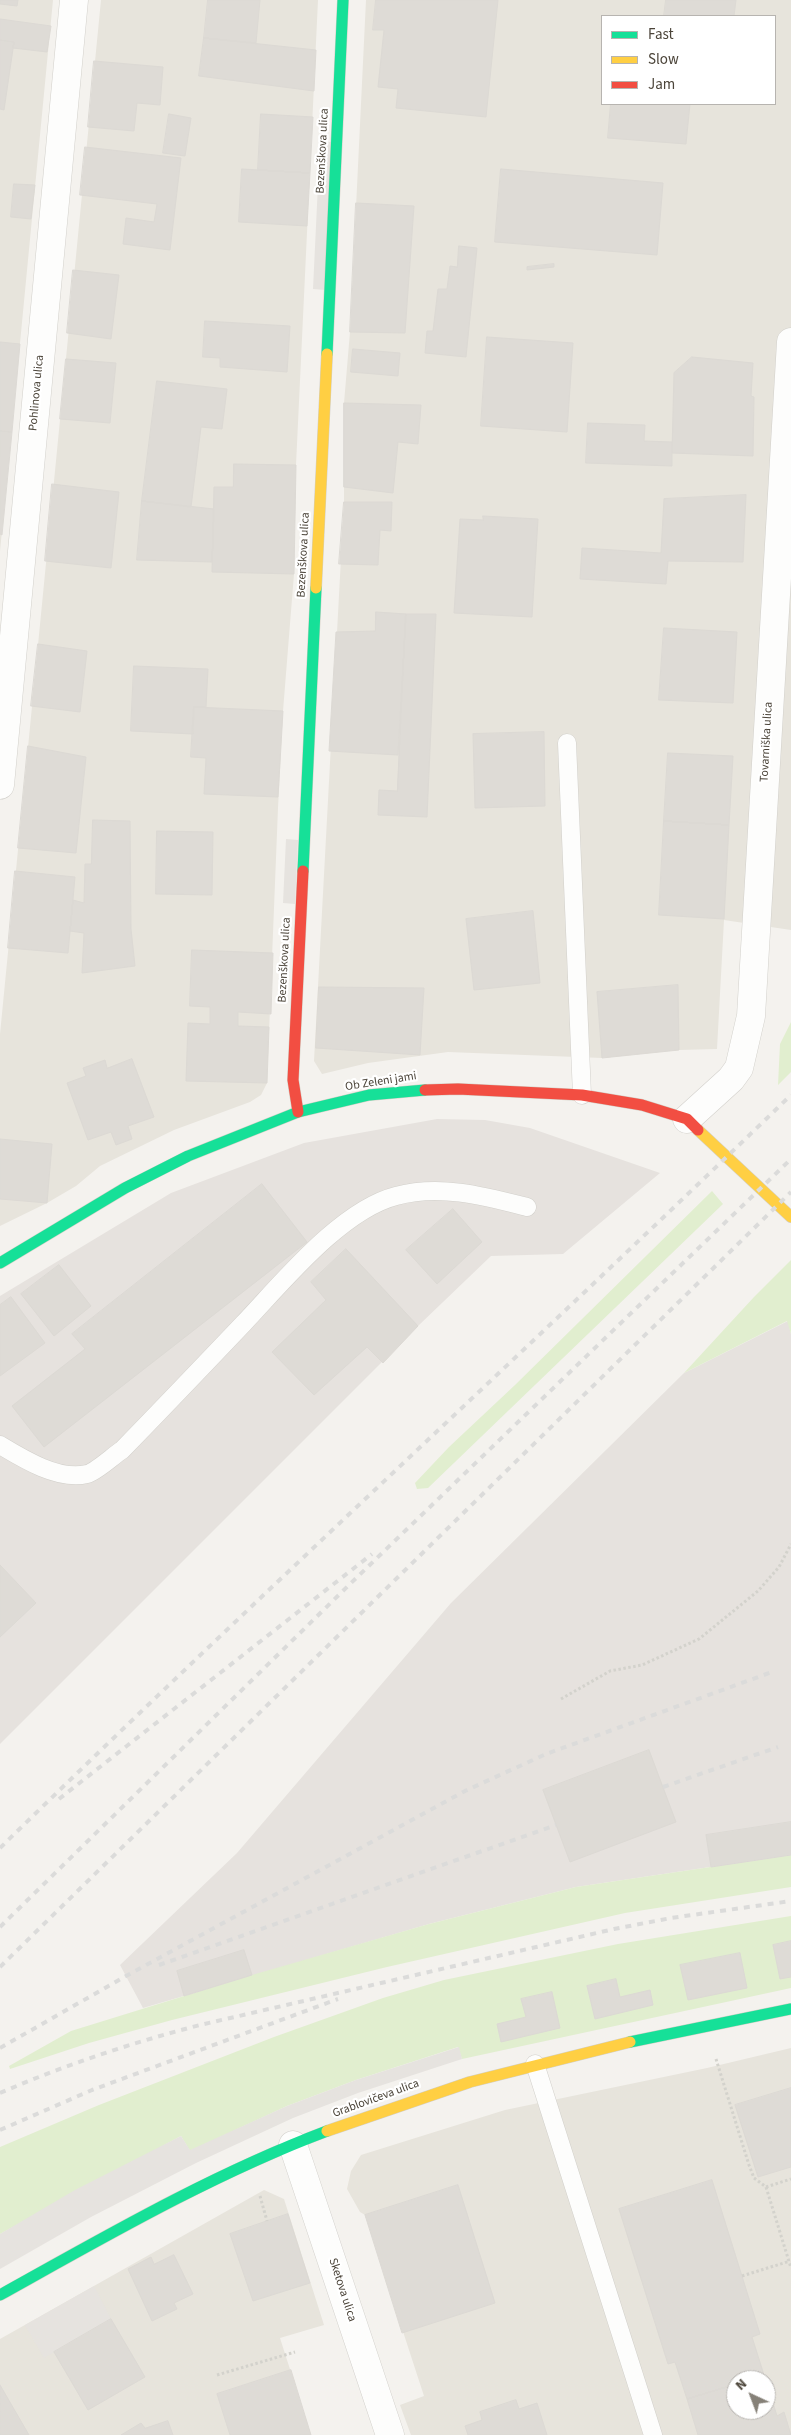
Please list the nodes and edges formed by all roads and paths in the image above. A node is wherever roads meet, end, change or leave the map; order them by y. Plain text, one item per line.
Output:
1 (74, 0) edge
2 (343, 0) edge
3 (791, 342) edge
4 (567, 743) dead end
5 (0, 785) edge
6 (582, 1095) junction
7 (298, 1112) junction
8 (687, 1119) junction
9 (526, 1207) dead end
10 (791, 1217) edge
11 (0, 1263) edge
12 (0, 1445) edge
13 (791, 1544) edge
14 (561, 1698) dead end
15 (791, 2009) edge
16 (713, 2052) dead end
17 (535, 2064) junction
18 (293, 2145) junction
19 (791, 2179) edge
20 (766, 2187) junction
21 (259, 2193) dead end
22 (268, 2221) dead end
23 (790, 2261) edge
24 (791, 2268) edge
25 (742, 2276) dead end
26 (0, 2295) edge
27 (295, 2352) dead end
28 (217, 2375) dead end
29 (390, 2435) edge
30 (653, 2435) edge

1 - 5 street, Pohlinova ulica
2 - 7 street, Bezenškova ulica
3 - 8 street, Tovarniška ulica
4 - 6 lane
6 - 7 street, Ob Zeleni jami
6 - 8 street, Ob Zeleni jami
7 - 11 street, Ob Zeleni jami
8 - 10 street, Ob Zeleni jami
9 - 12 lane
13 - 14 path
15 - 17 street, Grablovičeva ulica
16 - 20 path
17 - 18 street, Grablovičeva ulica
17 - 30 lane
18 - 26 street, Grablovičeva ulica
18 - 29 street, Sketova ulica
19 - 20 path
20 - 23 path
21 - 22 path
23 - 24 path
23 - 25 path
27 - 28 path

